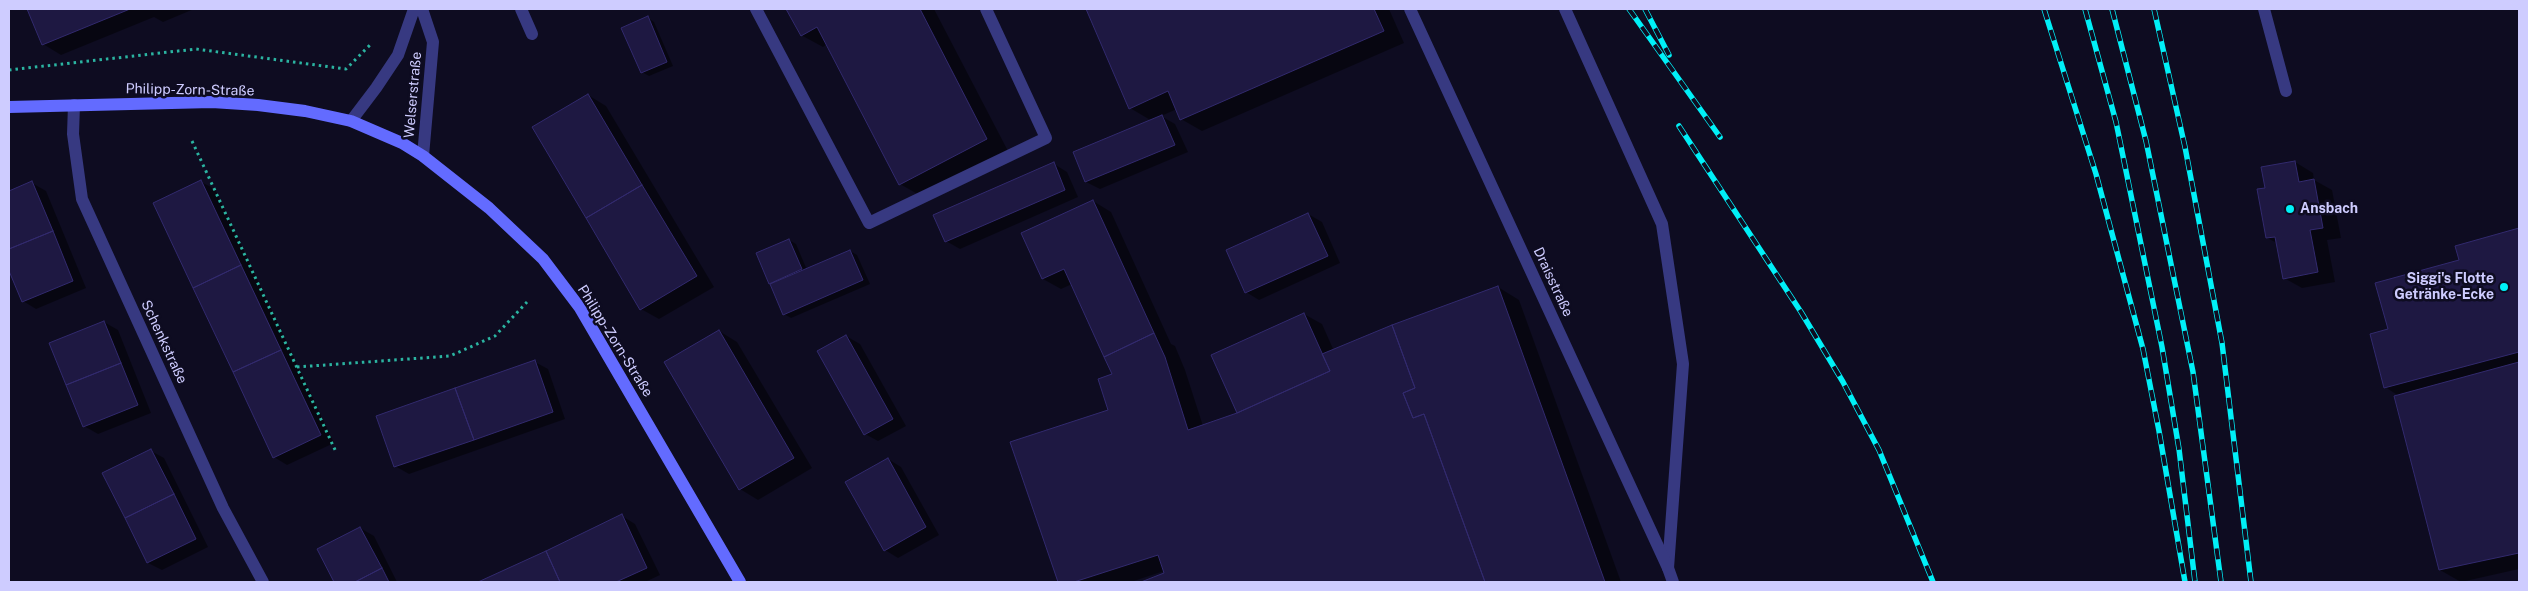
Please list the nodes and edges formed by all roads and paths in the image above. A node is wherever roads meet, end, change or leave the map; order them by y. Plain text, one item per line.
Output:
1 (414, 9) edge
2 (422, 9) edge
3 (521, 9) edge
4 (756, 9) edge
5 (986, 9) edge
6 (1410, 9) edge
7 (1565, 9) edge
8 (2264, 9) edge
9 (532, 34) dead end
10 (370, 45) dead end
11 (9, 70) edge
12 (2286, 91) dead end
13 (74, 104) junction
14 (9, 107) edge
15 (351, 121) junction
16 (192, 141) dead end
17 (423, 156) junction
18 (527, 302) dead end
19 (297, 367) junction
20 (336, 452) dead end
21 (1668, 568) junction
22 (263, 582) edge
23 (740, 582) edge
24 (1673, 582) edge

1 - 15 street, Welserstraße
2 - 17 street, Welserstraße
3 - 9 street
4 - 5 street
6 - 21 street, Draisstraße
7 - 21 street, Draisstraße
8 - 12 street
10 - 11 path
13 - 14 main road, Philipp-Zorn-Straße
13 - 15 main road, Philipp-Zorn-Straße
13 - 22 street, Schenkstraße
15 - 17 main road, Philipp-Zorn-Straße
16 - 19 path
17 - 23 main road, Philipp-Zorn-Straße
18 - 19 path
19 - 20 path
21 - 24 street, Draisstraße

